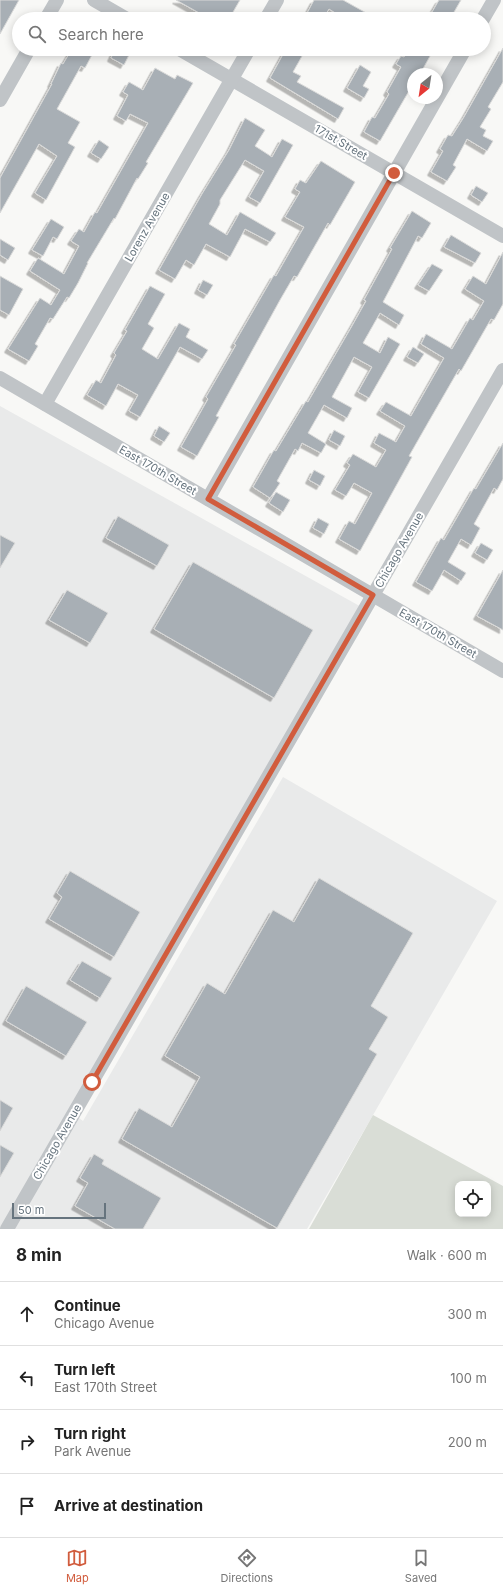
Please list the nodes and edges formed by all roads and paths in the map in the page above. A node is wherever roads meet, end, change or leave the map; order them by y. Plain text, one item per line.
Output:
1 (57, 0) edge
2 (94, 0) edge
3 (277, 0) edge
4 (494, 0) edge
5 (50, 12) edge
6 (115, 12) edge
7 (270, 12) edge
8 (487, 12) edge
9 (25, 56) edge
10 (191, 56) edge
11 (245, 56) edge
12 (461, 56) edge
13 (232, 79) junction
14 (0, 100) edge
15 (394, 173) junction
16 (503, 236) edge
17 (503, 370) edge
18 (0, 378) edge
19 (45, 404) junction
20 (208, 499) junction
21 (373, 595) junction
22 (503, 671) edge
23 (7, 1229) edge

1 - 5 street
2 - 6 street
3 - 7 street
4 - 8 street
9 - 14 street
10 - 13 street, 171st Street
11 - 13 street, Lorenz Avenue
12 - 15 street
13 - 15 street, 171st Street
13 - 19 street, Lorenz Avenue
15 - 16 street, 171st Street
15 - 20 street
17 - 21 street, Chicago Avenue
18 - 19 street, East 170th Street
19 - 20 street, East 170th Street
20 - 21 street, East 170th Street
21 - 22 street, East 170th Street
21 - 23 street, Chicago Avenue

